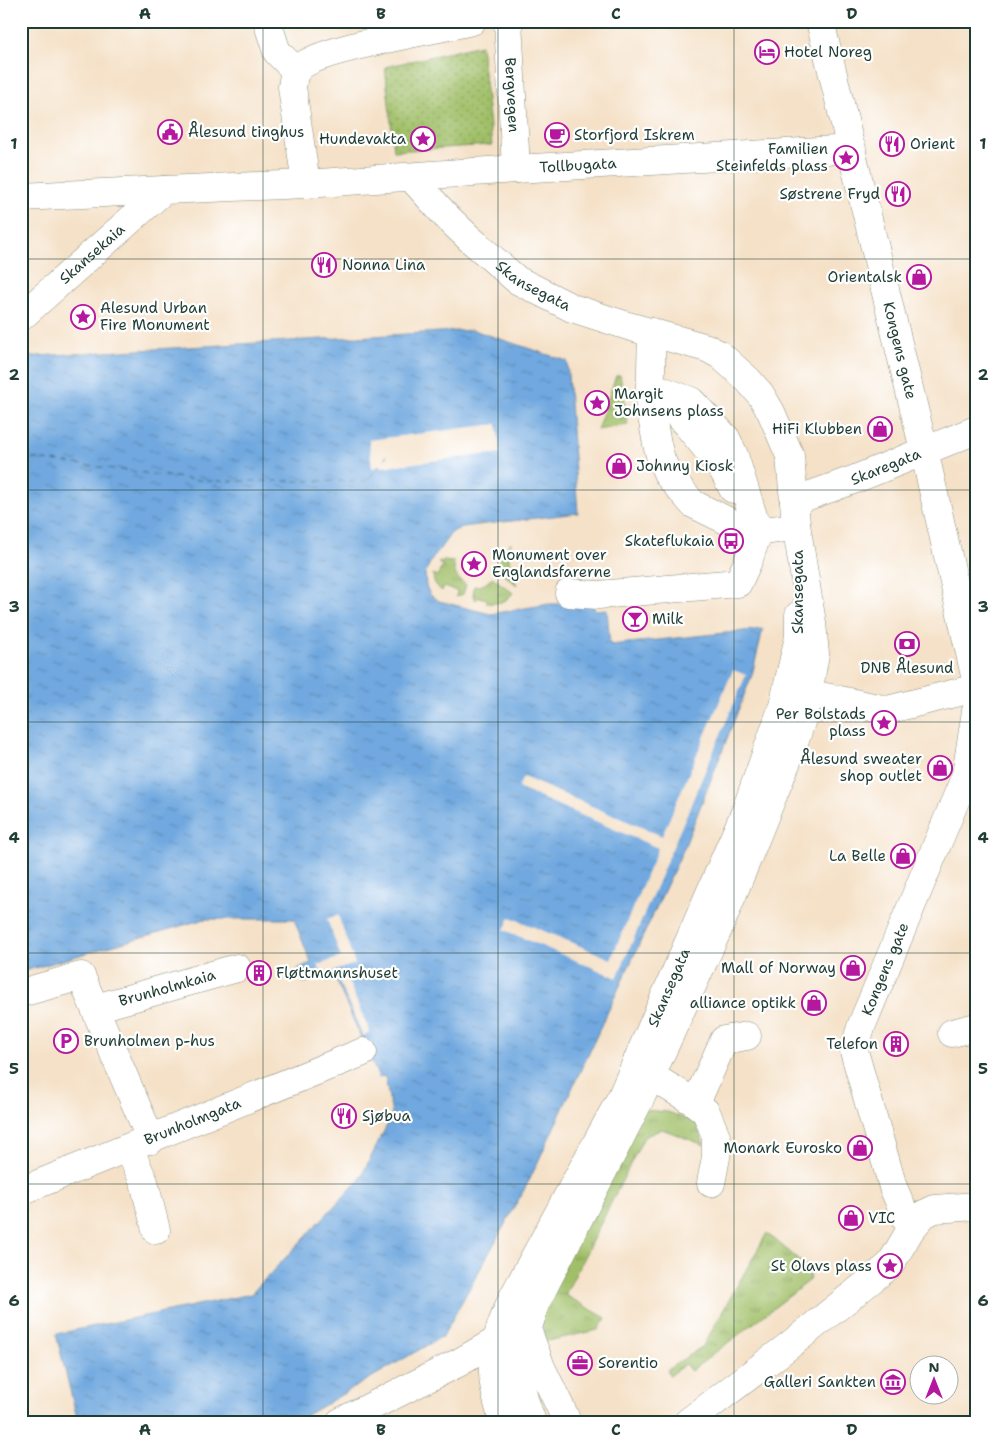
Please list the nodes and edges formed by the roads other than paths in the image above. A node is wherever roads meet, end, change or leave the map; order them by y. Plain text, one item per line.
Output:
1 (267, 21) edge
2 (472, 21) edge
3 (508, 21) edge
4 (820, 21) edge
5 (296, 71) junction
6 (852, 149) junction
7 (516, 169) junction
8 (411, 177) junction
9 (306, 184) junction
10 (164, 190) junction
11 (21, 197) edge
12 (21, 317) edge
13 (652, 332) junction
14 (650, 396) junction
15 (976, 430) edge
16 (924, 450) junction
17 (796, 520) junction
18 (758, 532) junction
19 (569, 593) dead end
20 (976, 680) edge
21 (976, 688) edge
22 (798, 691) junction
23 (976, 711) edge
24 (238, 968) dead end
25 (21, 992) edge
26 (96, 1008) junction
27 (747, 1036) dead end
28 (363, 1052) dead end
29 (643, 1070) junction
30 (694, 1102) junction
31 (140, 1144) junction
32 (711, 1183) dead end
33 (21, 1191) edge
34 (976, 1206) edge
35 (911, 1229) junction
36 (156, 1230) dead end
37 (527, 1329) junction
38 (496, 1342) junction
39 (340, 1422) edge
40 (503, 1422) edge
41 (532, 1422) edge
42 (566, 1422) edge
43 (688, 1422) edge

1 - 5 street
2 - 5 street
3 - 7 street, Bergvegen
4 - 6 street, Kongens gate
5 - 9 street
6 - 7 street, Tollbugata
6 - 16 street, Kongens gate
7 - 8 street, Tollbugata
8 - 9 street, Tollbugata
8 - 13 street, Skansegata
9 - 10 street
10 - 11 street
10 - 12 street, Skansekaia
13 - 14 street
13 - 17 street, Skansegata
14 - 18 street
14 - 18 street
14 - 18 street
15 - 16 street, Skaregata
16 - 17 street, Skaregata
16 - 20 street, Kongens gate
17 - 18 street, Skaregata
17 - 22 street, Skansegata
18 - 19 street
21 - 22 street
22 - 29 street, Skansegata
23 - 35 street, Kongens gate
24 - 26 street, Brunholmkaia
25 - 26 street
26 - 31 street
27 - 30 street
28 - 31 street, Brunholmgata
29 - 30 street
29 - 37 street, Skansegata
29 - 38 street, Skansegata
30 - 32 street
31 - 33 street, Brunholmgata
31 - 36 street
34 - 35 street
35 - 43 street
37 - 41 street, Skansegata
37 - 42 street
38 - 39 street
38 - 40 street, Skansegata

